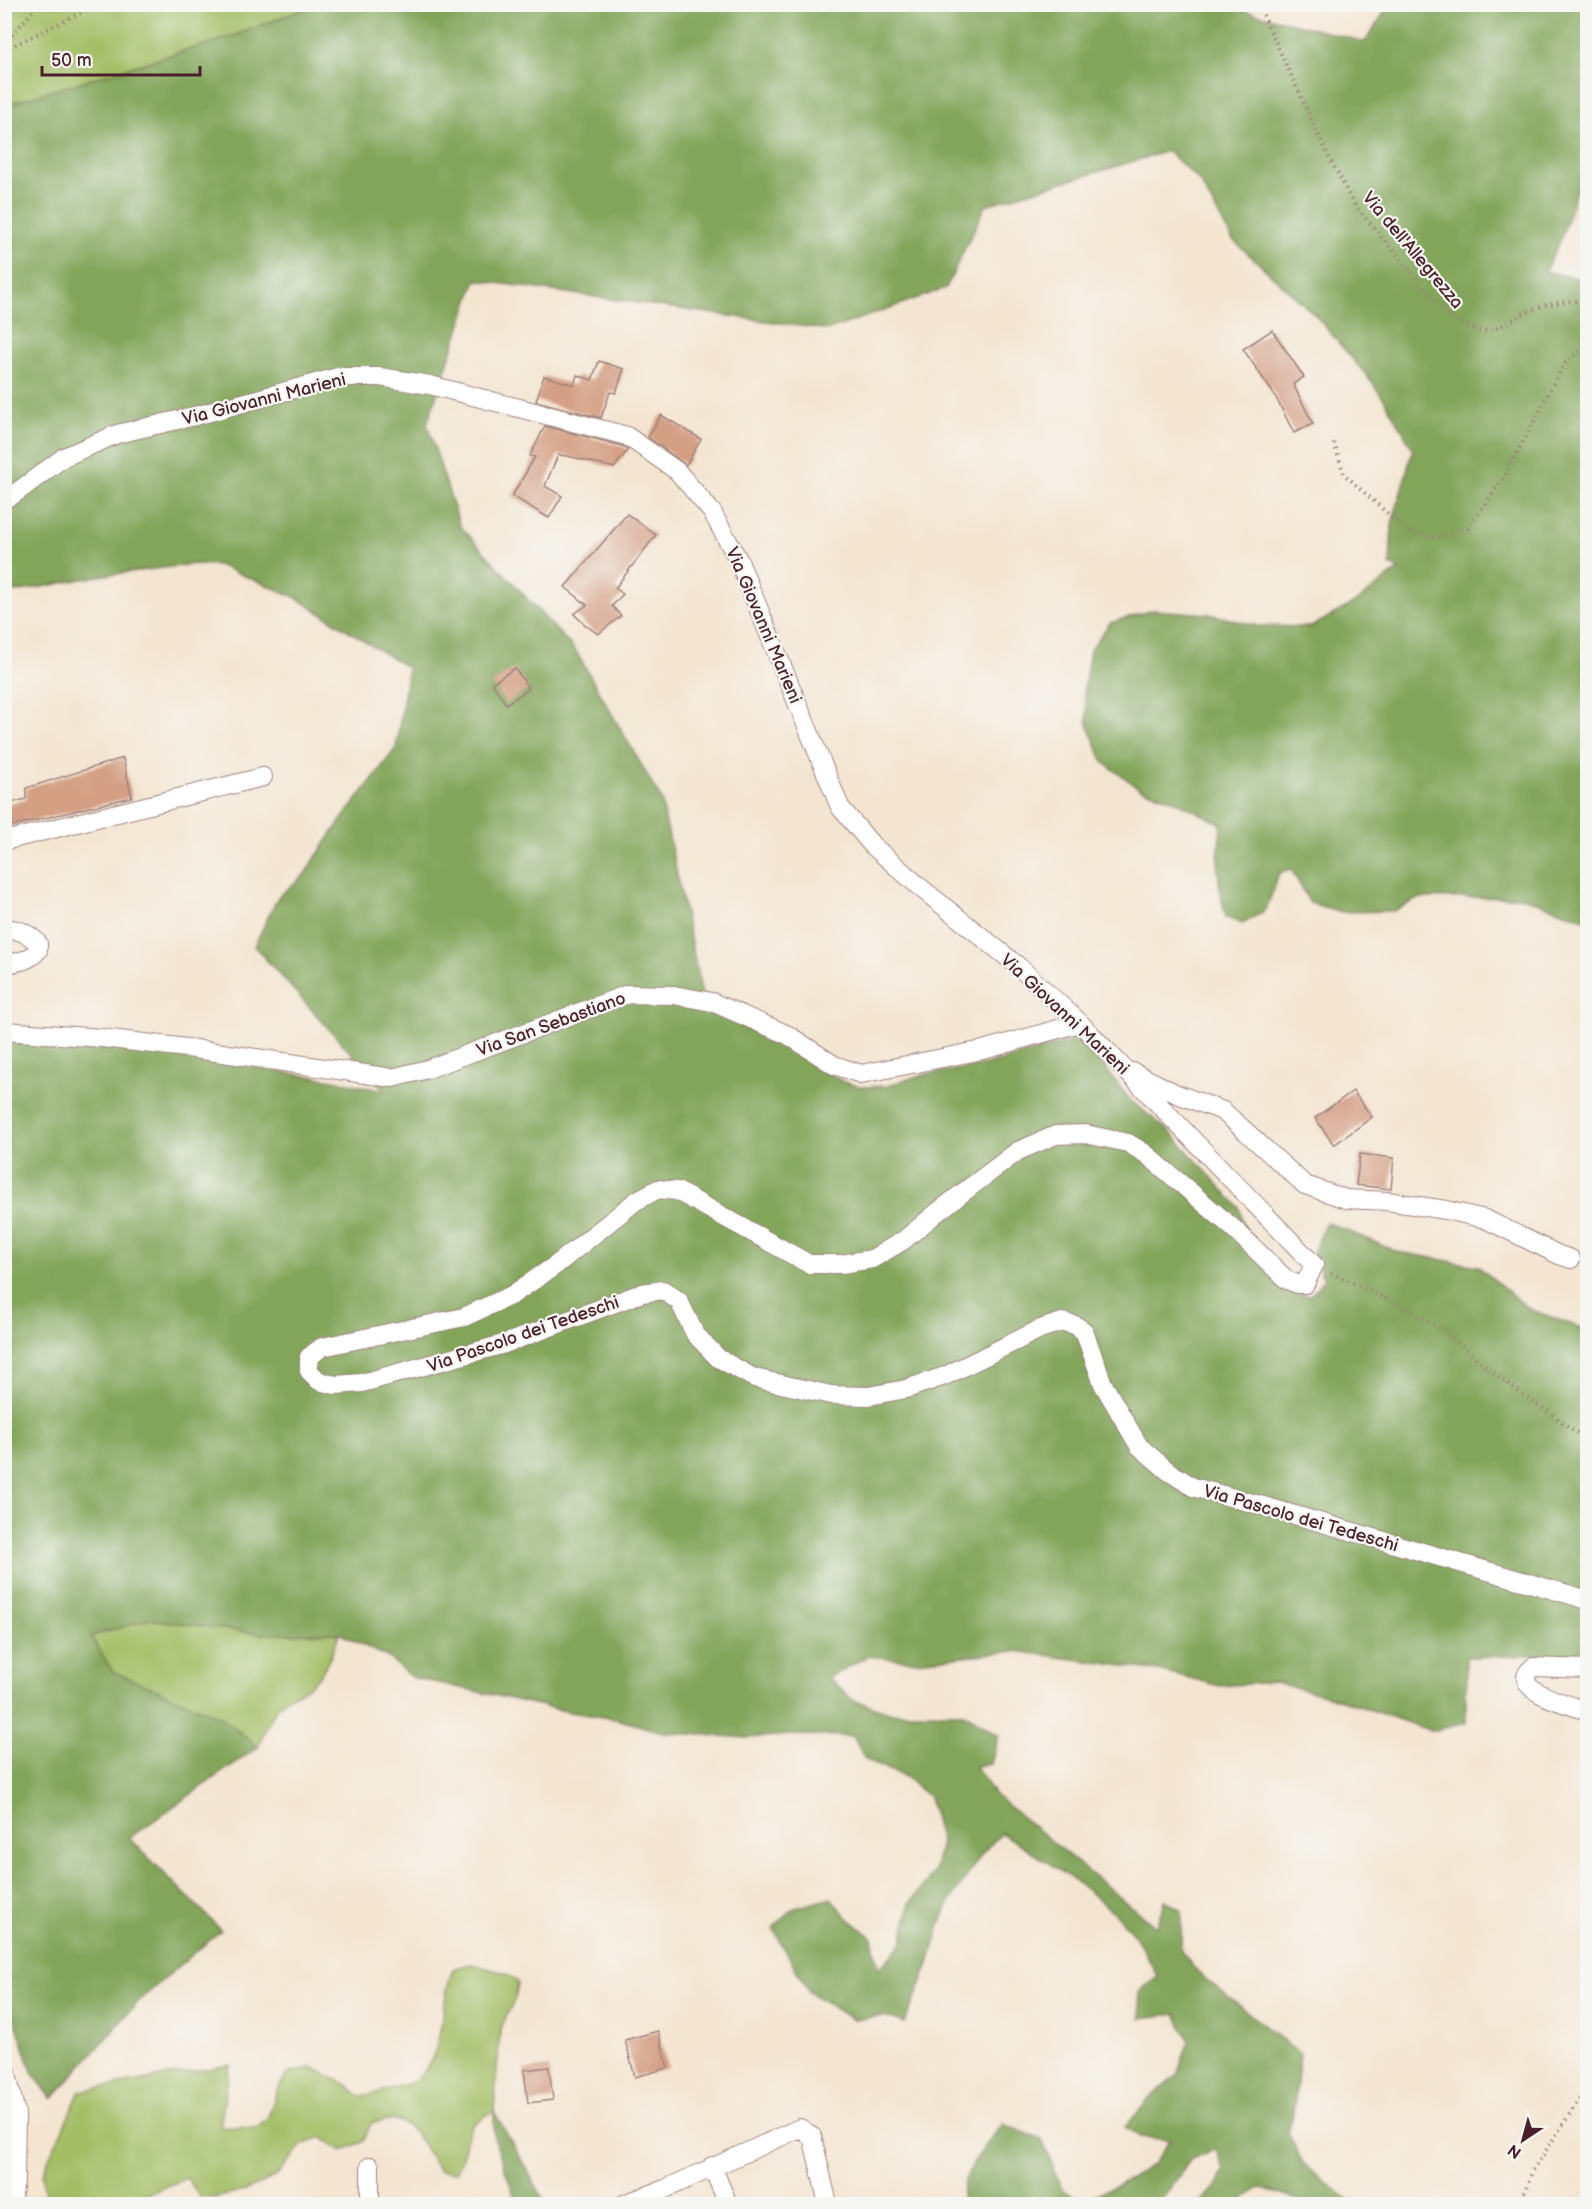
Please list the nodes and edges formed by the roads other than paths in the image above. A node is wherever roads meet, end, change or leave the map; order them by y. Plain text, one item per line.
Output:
1 (4, 499) edge
2 (263, 777) dead end
3 (4, 841) edge
4 (4, 929) edge
5 (4, 964) edge
6 (1080, 1023) junction
7 (4, 1031) edge
8 (1120, 1064) junction
9 (1571, 1259) dead end
10 (1314, 1265) joint
11 (1587, 1600) edge
12 (1587, 1669) edge
13 (1587, 1711) edge
14 (4, 2061) edge
15 (370, 2166) dead end
16 (712, 2166) junction
17 (11, 2205) edge
18 (370, 2205) edge
19 (624, 2205) edge
20 (728, 2205) edge
21 (828, 2205) edge

1 - 6 street, Via Giovanni Marieni
2 - 3 street
4 - 5 street
6 - 7 street, Via San Sebastiano
6 - 8 street, Via Giovanni Marieni
8 - 9 street
8 - 10 street, Via Giovanni Marieni
10 - 11 street, Via Pascolo dei Tedeschi
12 - 13 street
14 - 17 street
15 - 18 street
16 - 19 street
16 - 20 street
16 - 21 street

